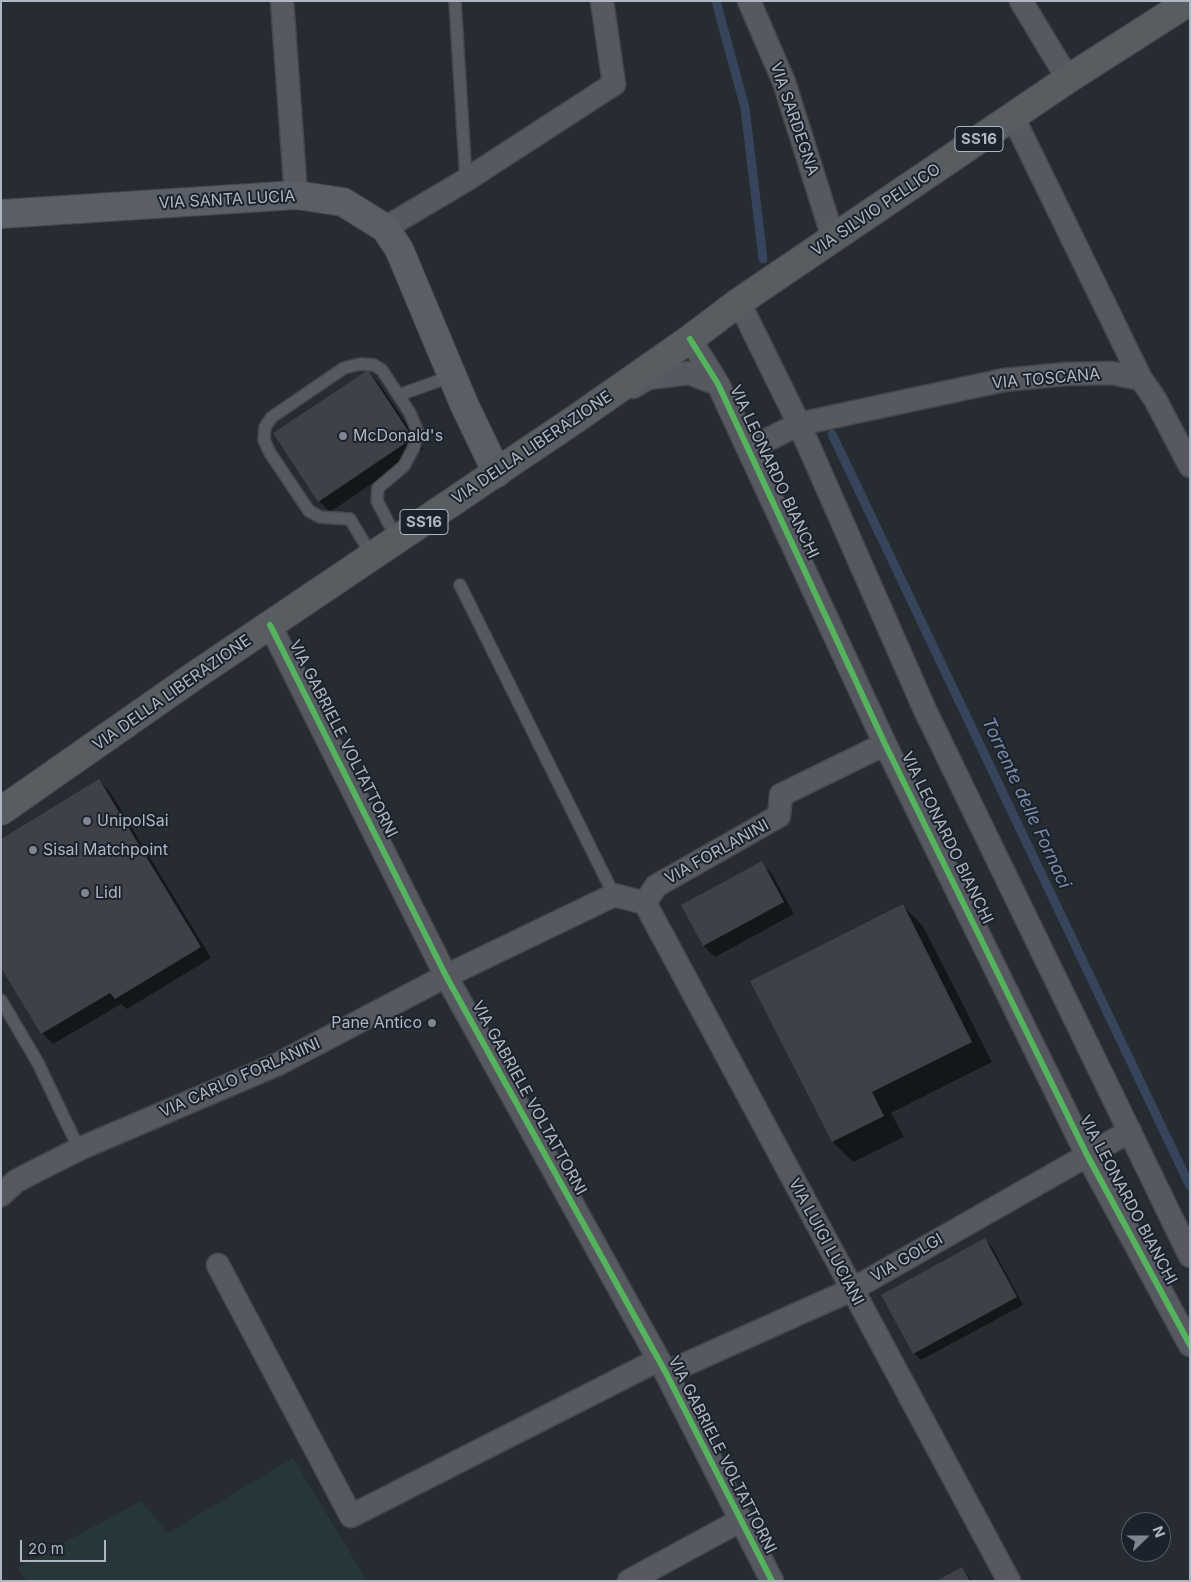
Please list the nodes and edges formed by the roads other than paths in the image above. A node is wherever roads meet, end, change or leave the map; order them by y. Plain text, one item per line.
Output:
1 (282, 1) edge
2 (455, 1) edge
3 (602, 1) edge
4 (749, 1) edge
5 (1021, 1) edge
6 (1190, 2) edge
7 (1068, 79) junction
8 (1013, 117) junction
9 (466, 180) junction
10 (296, 195) junction
11 (1, 214) edge
12 (385, 228) junction
13 (835, 238) junction
14 (739, 302) junction
15 (690, 339) junction
16 (452, 376) junction
17 (1141, 378) junction
18 (718, 384) junction
19 (399, 395) junction
20 (577, 418) junction
21 (799, 424) junction
22 (750, 450) junction
23 (1189, 461) edge
24 (497, 473) junction
25 (397, 539) junction
26 (372, 556) junction
27 (460, 585) dead end
28 (270, 625) junction
29 (885, 744) junction
30 (1, 811) edge
31 (614, 895) junction
32 (645, 903) junction
33 (446, 976) junction
34 (1, 1000) edge
35 (1130, 1131) junction
36 (78, 1149) junction
37 (1087, 1155) junction
38 (1, 1195) edge
39 (1190, 1256) edge
40 (218, 1265) dead end
41 (851, 1290) junction
42 (1190, 1345) edge
43 (662, 1367) junction
44 (741, 1520) junction
45 (629, 1581) edge
46 (772, 1581) edge
47 (1009, 1581) edge

1 - 10 street
2 - 9 lane
3 - 9 street
4 - 13 street, VIA SARDEGNA
5 - 7 street
6 - 7 main road, VIA SILVIO PELLICO / SS16
7 - 8 main road, VIA SILVIO PELLICO / SS16
8 - 13 main road, VIA SILVIO PELLICO / SS16
8 - 17 street
9 - 12 street
10 - 11 main road, VIA SANTA LUCIA
10 - 12 main road, VIA SANTA LUCIA
12 - 16 main road, VIA SANTA LUCIA
13 - 14 main road, VIA SILVIO PELLICO / SS16
14 - 15 main road, VIA SILVIO PELLICO / SS16
14 - 21 street, VIA LEONARDO BIANCHI
15 - 18 street, VIA LEONARDO BIANCHI
15 - 20 main road, VIA DELLA LIBERAZIONE / SS16
16 - 19 lane
16 - 24 main road, VIA SANTA LUCIA
17 - 21 street, VIA TOSCANA
17 - 23 street
18 - 20 street, VIA LEONARDO BIANCHI
18 - 22 street, VIA LEONARDO BIANCHI
19 - 25 lane
19 - 26 lane
20 - 24 main road, VIA DELLA LIBERAZIONE / SS16
21 - 22 street, VIA LEONARDO BIANCHI
21 - 35 street, VIA LEONARDO BIANCHI
22 - 29 street, VIA LEONARDO BIANCHI
24 - 25 main road, VIA DELLA LIBERAZIONE / SS16
25 - 26 main road, VIA DELLA LIBERAZIONE / SS16
26 - 28 main road, VIA DELLA LIBERAZIONE / SS16
27 - 31 lane
28 - 30 main road, VIA DELLA LIBERAZIONE / SS16
28 - 33 street, VIA GABRIELE VOLTATTORNI
29 - 32 street, VIA FORLANINI
29 - 37 street, VIA LEONARDO BIANCHI
31 - 32 street
31 - 33 street, VIA CARLO FORLANINI
32 - 41 street, VIA LUIGI LUCIANI
33 - 36 street, VIA CARLO FORLANINI
33 - 43 street, VIA GABRIELE VOLTATTORNI
34 - 36 lane
35 - 37 street, VIA GOLGI
35 - 39 street, VIA LEONARDO BIANCHI
36 - 38 street, VIA CARLO FORLANINI
37 - 41 street, VIA GOLGI
37 - 42 street, VIA LEONARDO BIANCHI
40 - 43 street, VIA GOLGI
41 - 43 street, VIA GOLGI
41 - 47 street, VIA LUIGI LUCIANI
43 - 44 street, VIA GABRIELE VOLTATTORNI
44 - 45 street
44 - 46 street, VIA GABRIELE VOLTATTORNI

